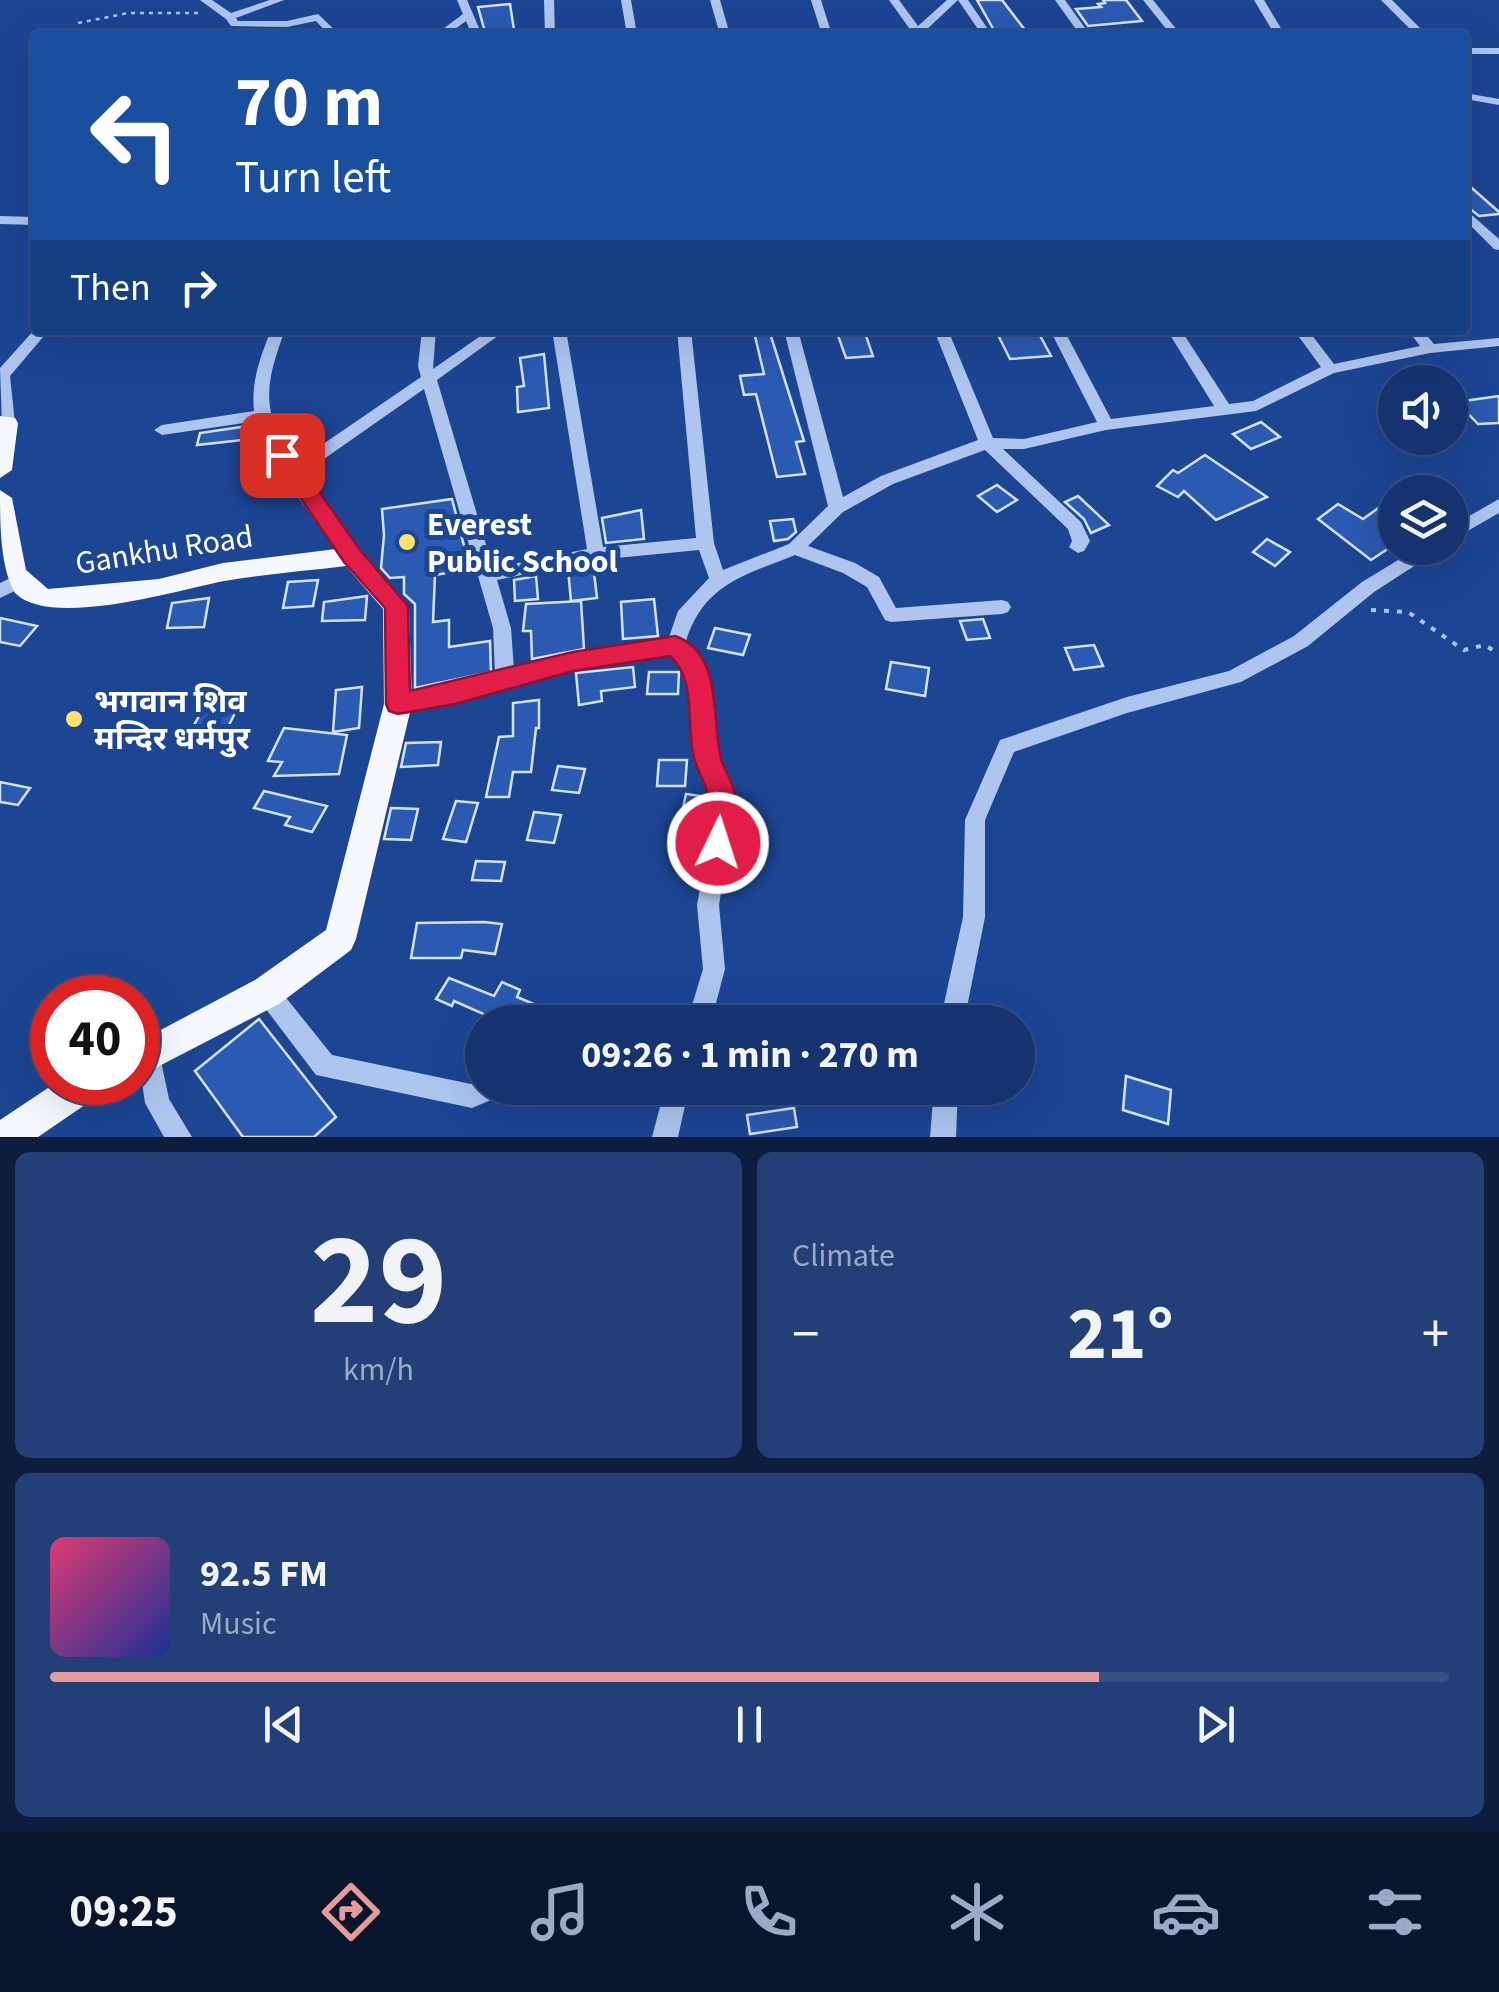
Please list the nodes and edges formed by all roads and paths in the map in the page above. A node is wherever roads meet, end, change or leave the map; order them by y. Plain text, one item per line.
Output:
1 (205, 0) edge
2 (279, 0) edge
3 (462, 0) edge
4 (549, 0) edge
5 (626, 0) edge
6 (715, 0) edge
7 (816, 0) edge
8 (894, 0) edge
9 (952, 0) edge
10 (963, 0) edge
11 (1060, 0) edge
12 (1148, 0) edge
13 (1258, 0) edge
14 (1386, 0) edge
15 (468, 14) junction
16 (229, 15) junction
17 (78, 23) dead end
18 (330, 30) edge
19 (447, 30) edge
20 (475, 30) edge
21 (550, 30) edge
22 (631, 30) edge
23 (724, 30) edge
24 (825, 30) edge
25 (914, 30) edge
26 (921, 30) edge
27 (984, 30) edge
28 (1081, 30) edge
29 (1172, 30) edge
30 (1277, 30) edge
31 (1417, 30) edge
32 (1470, 51) edge
33 (1499, 52) edge
34 (1470, 97) edge
35 (1499, 102) edge
36 (1470, 217) edge
37 (0, 220) edge
38 (30, 221) edge
39 (1499, 246) edge
40 (38, 335) edge
41 (276, 335) edge
42 (429, 335) edge
43 (491, 335) edge
44 (560, 335) edge
45 (684, 335) edge
46 (791, 335) edge
47 (943, 335) edge
48 (1060, 335) edge
49 (1177, 335) edge
50 (1305, 335) edge
51 (1418, 335) edge
52 (1499, 342) edge
53 (1430, 349) junction
54 (1330, 369) junction
55 (428, 376) junction
56 (1226, 411) junction
57 (263, 415) junction
58 (3, 423) edge
59 (1106, 425) junction
60 (162, 430) dead end
61 (988, 443) junction
62 (0, 470) edge
63 (292, 473) junction
64 (0, 498) edge
65 (1499, 504) edge
66 (838, 508) junction
67 (1468, 524) edge
68 (705, 543) junction
69 (1078, 547) dead end
70 (796, 548) junction
71 (596, 554) junction
72 (352, 556) junction
73 (1403, 565) edge
74 (485, 576) junction
75 (718, 579) junction
76 (8, 586) edge
77 (1368, 587) junction
78 (1002, 608) dead end
79 (675, 646) junction
80 (1499, 654) edge
81 (505, 679) junction
82 (398, 704) junction
83 (267, 992) junction
84 (704, 1005) edge
85 (956, 1005) edge
86 (160, 1049) edge
87 (465, 1095) edge
88 (55, 1105) edge
89 (158, 1105) edge
90 (673, 1105) edge
91 (945, 1105) edge
92 (8, 1137) edge
93 (178, 1137) edge
94 (665, 1137) edge
95 (944, 1137) edge

1 - 16 street
2 - 16 street
3 - 15 street
4 - 21 street
5 - 22 street
6 - 23 street
7 - 24 street
8 - 25 street
9 - 26 street
10 - 27 street
11 - 28 street
12 - 29 street
13 - 30 street
14 - 31 street
15 - 19 street
15 - 20 street
16 - 17 path
16 - 18 street
32 - 33 street
34 - 35 street
36 - 39 street
37 - 38 street
40 - 58 street
41 - 57 street
42 - 55 street
43 - 55 street
44 - 71 street
45 - 68 street
46 - 66 street
47 - 61 street
48 - 59 street
49 - 56 street
50 - 54 street
51 - 53 street
52 - 53 street
53 - 54 street
54 - 56 street
55 - 63 street
55 - 74 street
56 - 59 street
57 - 60 street
57 - 63 street
58 - 62 main road
59 - 61 street
61 - 66 street
61 - 69 street
63 - 72 street
64 - 76 main road, Gankhu Road
65 - 67 street
66 - 70 street
68 - 71 street
68 - 75 street
70 - 75 street
70 - 78 street
71 - 74 street
72 - 76 main road, Gankhu Road
72 - 82 main road
73 - 77 street
74 - 81 street
75 - 79 street
77 - 80 path
77 - 85 street
79 - 81 street
79 - 84 street
81 - 82 street
82 - 83 main road
83 - 86 main road
83 - 87 street
88 - 92 main road
89 - 93 street
90 - 94 street
91 - 95 street

